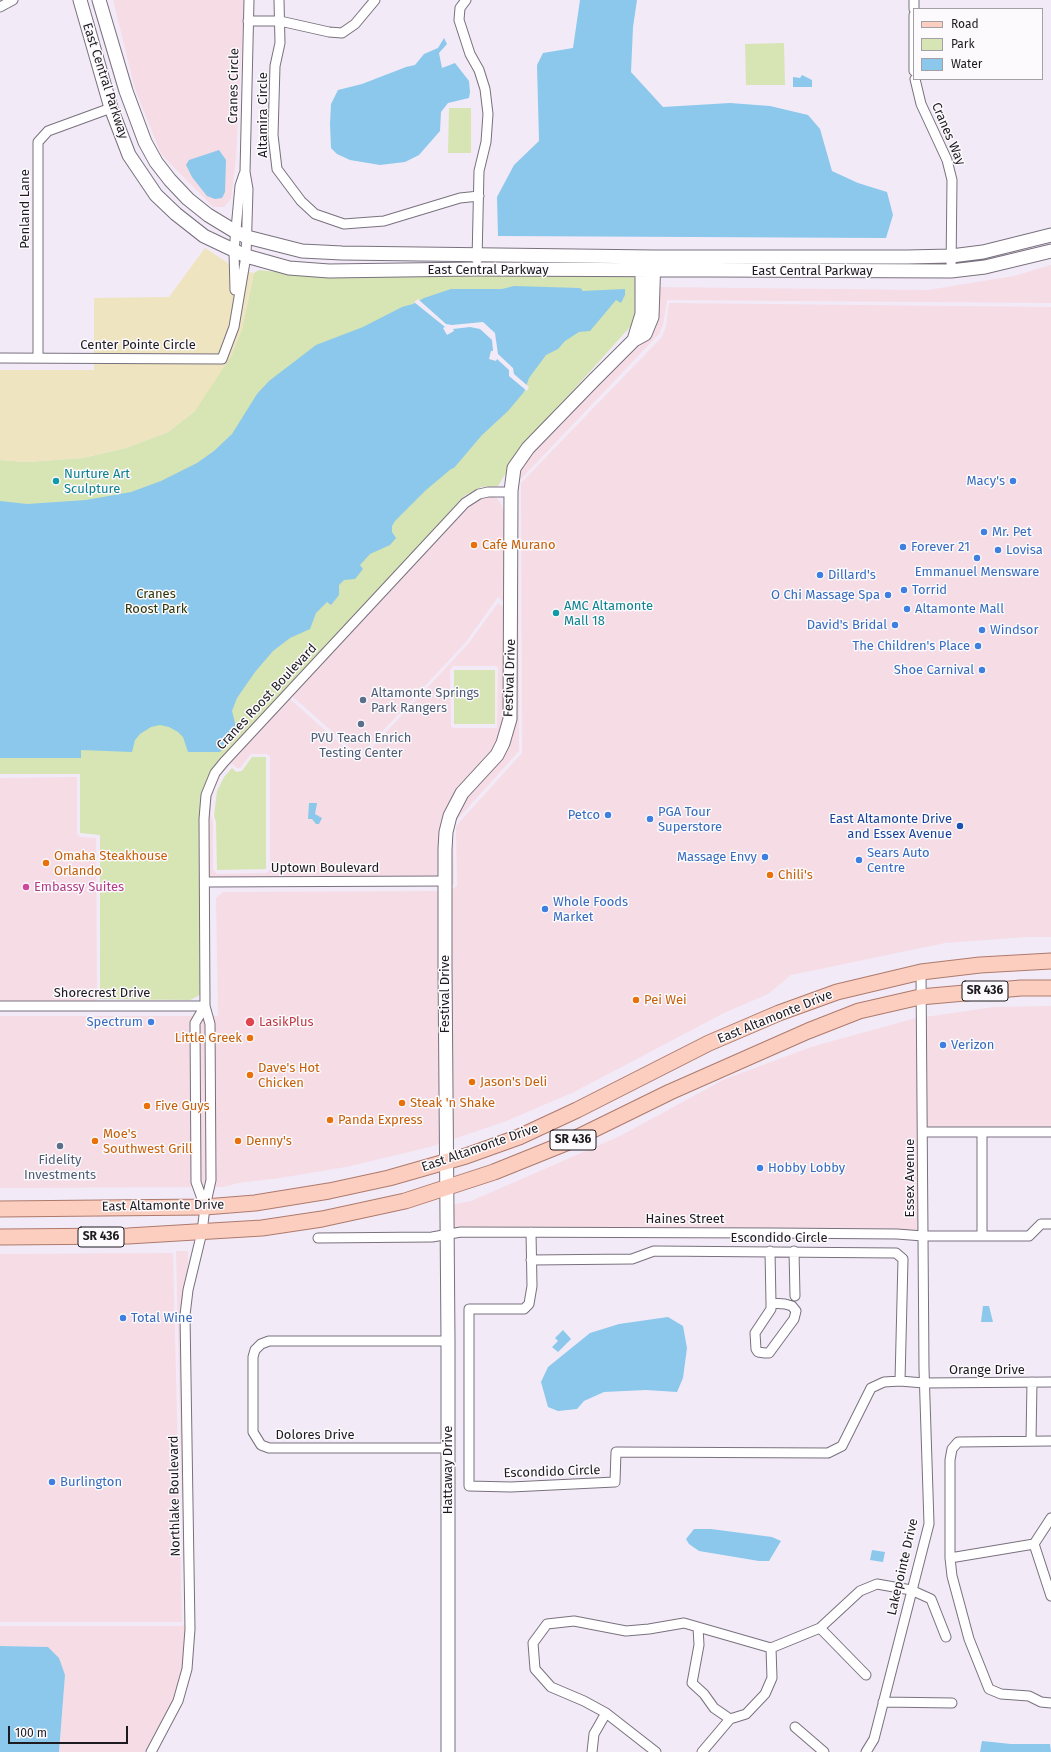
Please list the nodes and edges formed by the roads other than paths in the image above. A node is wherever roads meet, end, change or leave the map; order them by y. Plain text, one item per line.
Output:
1 (12, 0) edge
2 (80, 0) edge
3 (99, 0) edge
4 (249, 0) edge
5 (279, 0) edge
6 (375, 0) edge
7 (466, 0) edge
8 (0, 7) edge
9 (280, 21) junction
10 (248, 22) junction
11 (915, 80) edge
12 (111, 108) junction
13 (479, 196) junction
14 (241, 235) junction
15 (1051, 235) edge
16 (1051, 251) edge
17 (240, 254) junction
18 (477, 255) junction
19 (951, 256) junction
20 (648, 257) junction
21 (476, 269) junction
22 (648, 270) junction
23 (951, 271) junction
24 (0, 358) edge
25 (38, 358) junction
26 (511, 492) junction
27 (445, 881) junction
28 (205, 882) junction
29 (1051, 961) edge
30 (921, 972) junction
31 (1051, 988) edge
32 (920, 997) junction
33 (0, 1006) edge
34 (205, 1006) junction
35 (923, 1132) junction
36 (982, 1132) junction
37 (1051, 1132) edge
38 (445, 1162) junction
39 (446, 1188) junction
40 (205, 1207) junction
41 (0, 1209) edge
42 (1051, 1224) edge
43 (202, 1232) junction
44 (531, 1232) junction
45 (447, 1234) junction
46 (923, 1236) junction
47 (982, 1236) junction
48 (0, 1237) edge
49 (318, 1238) dead end
50 (770, 1251) junction
51 (794, 1251) junction
52 (531, 1260) junction
53 (795, 1296) dead end
54 (771, 1304) junction
55 (448, 1341) junction
56 (900, 1381) junction
57 (1032, 1382) junction
58 (1051, 1382) edge
59 (924, 1383) junction
60 (1031, 1441) junction
61 (1051, 1441) edge
62 (447, 1448) junction
63 (1051, 1518) edge
64 (1034, 1544) junction
65 (950, 1558) junction
66 (910, 1590) junction
67 (1051, 1596) edge
68 (698, 1627) junction
69 (820, 1628) junction
70 (946, 1637) dead end
71 (771, 1648) junction
72 (866, 1675) dead end
73 (883, 1702) junction
74 (952, 1703) dead end
75 (1051, 1703) edge
76 (606, 1713) junction
77 (730, 1719) junction
78 (795, 1727) dead end
79 (152, 1752) edge
80 (448, 1752) edge
81 (592, 1752) edge
82 (656, 1752) edge
83 (702, 1752) edge
84 (824, 1752) edge
85 (866, 1752) edge

1 - 8 street
2 - 12 main road, East Central Parkway
3 - 14 main road, East Central Parkway
4 - 10 street, Cranes Circle
5 - 9 street, Altamira Circle
6 - 9 street
7 - 13 street
9 - 10 street
9 - 13 street, Altamira Circle
10 - 14 street, Cranes Circle
11 - 19 street, Cranes Way
12 - 17 main road, East Central Parkway
12 - 25 street, Penland Lane
13 - 18 street
14 - 17 street, Cranes Circle
14 - 18 main road, East Central Parkway
15 - 19 main road, East Central Parkway
16 - 23 main road, East Central Parkway
17 - 21 main road, East Central Parkway
17 - 25 street, Center Pointe Circle
18 - 20 main road, East Central Parkway
18 - 21 street
19 - 20 main road, East Central Parkway
19 - 23 street, Cranes Way
20 - 22 main road, Festival Drive
21 - 22 main road, East Central Parkway
22 - 23 main road, East Central Parkway
22 - 26 main road, Festival Drive
24 - 25 street, Center Pointe Circle
26 - 27 main road, Festival Drive
26 - 28 street, Cranes Roost Boulevard
27 - 28 street, Uptown Boulevard
27 - 38 main road, Festival Drive
28 - 34 street, Cranes Roost Boulevard
29 - 30 main road, East Altamonte Drive / SR 436
30 - 32 street, Essex Avenue
30 - 38 main road, East Altamonte Drive / SR 436
31 - 32 main road, SR 436
32 - 35 street, Essex Avenue
32 - 39 main road, East Altamonte Drive / SR 436
33 - 34 street, Shorecrest Drive
34 - 40 street, Cranes Roost Boulevard
34 - 40 street, Cranes Roost Boulevard
35 - 36 street
35 - 46 street, Essex Avenue
36 - 37 street
36 - 47 street
38 - 39 main road, Festival Drive
38 - 40 main road, East Altamonte Drive / SR 436
39 - 43 main road, East Altamonte Drive / SR 436
39 - 45 main road, Hattaway Drive
40 - 41 main road, East Altamonte Drive / SR 436
40 - 43 street, Cranes Roost Boulevard
42 - 47 street, Haines Street
43 - 48 main road, East Altamonte Drive / SR 436
43 - 79 street, Northlake Boulevard
44 - 45 street, Haines Street
44 - 46 street, Haines Street
44 - 52 street, Escondido Circle
45 - 49 street, Haines Street
45 - 55 main road, Hattaway Drive
46 - 47 street, Haines Street
46 - 59 street, Essex Avenue
50 - 51 street, Escondido Circle
50 - 52 street, Escondido Circle
50 - 54 street
51 - 53 street
51 - 56 street, Escondido Circle
52 - 56 street, Escondido Circle
54 - 54 street
55 - 62 main road, Hattaway Drive
55 - 62 street, Dolores Drive
56 - 59 street, Escondido Circle
57 - 58 street, Orange Drive
57 - 59 street, Orange Drive
57 - 60 street
59 - 66 street, Lakepointe Drive
60 - 61 street
60 - 65 street
62 - 80 main road, Hattaway Drive
63 - 64 street
64 - 65 street
64 - 67 street
65 - 75 street
66 - 69 street
66 - 70 street
66 - 73 street, Lakepointe Drive
68 - 71 street
68 - 76 street
68 - 77 street
69 - 71 street
69 - 72 street
71 - 77 street
73 - 74 street
73 - 85 street, Lakepointe Drive
76 - 81 street
76 - 82 street
77 - 83 street
78 - 84 street

